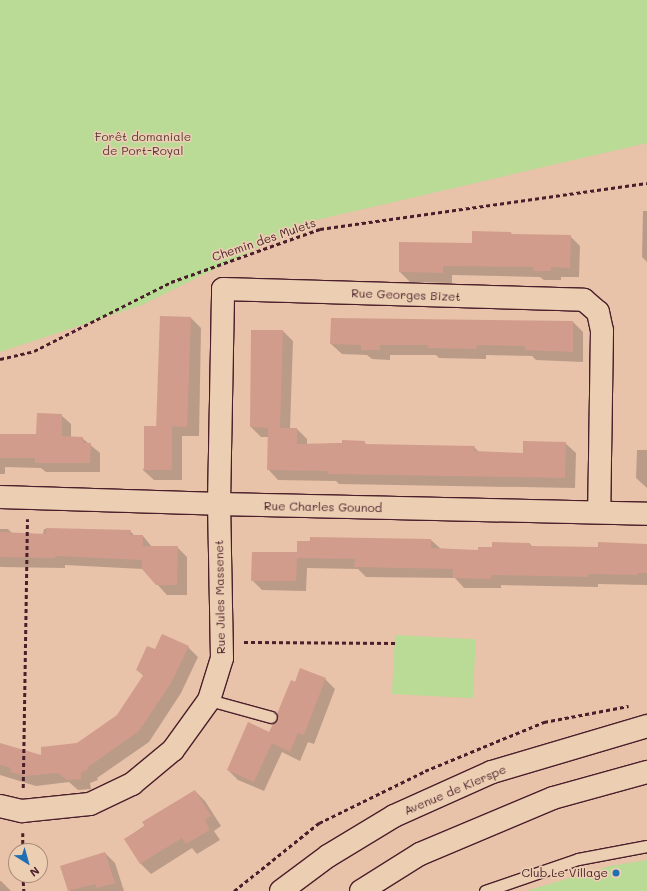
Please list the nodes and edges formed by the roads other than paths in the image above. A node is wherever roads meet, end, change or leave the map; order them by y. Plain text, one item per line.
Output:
1 (0, 497) edge
2 (219, 504) junction
3 (599, 512) junction
4 (647, 514) edge
5 (209, 700) junction
6 (271, 717) dead end
7 (647, 726) edge
8 (647, 772) edge
9 (0, 806) edge
10 (647, 846) edge
11 (280, 891) edge
12 (361, 891) edge
13 (485, 891) edge

1 - 2 street, Rue Charles Gounod
2 - 3 street, Rue Charles Gounod
2 - 3 street, Rue Georges Bizet
2 - 5 street, Rue Jules Massenet
3 - 4 street, Rue Charles Gounod
5 - 6 lane
5 - 9 street, Rue Jules Massenet
7 - 11 street, Avenue de Kierspe
8 - 12 street
10 - 13 lane

